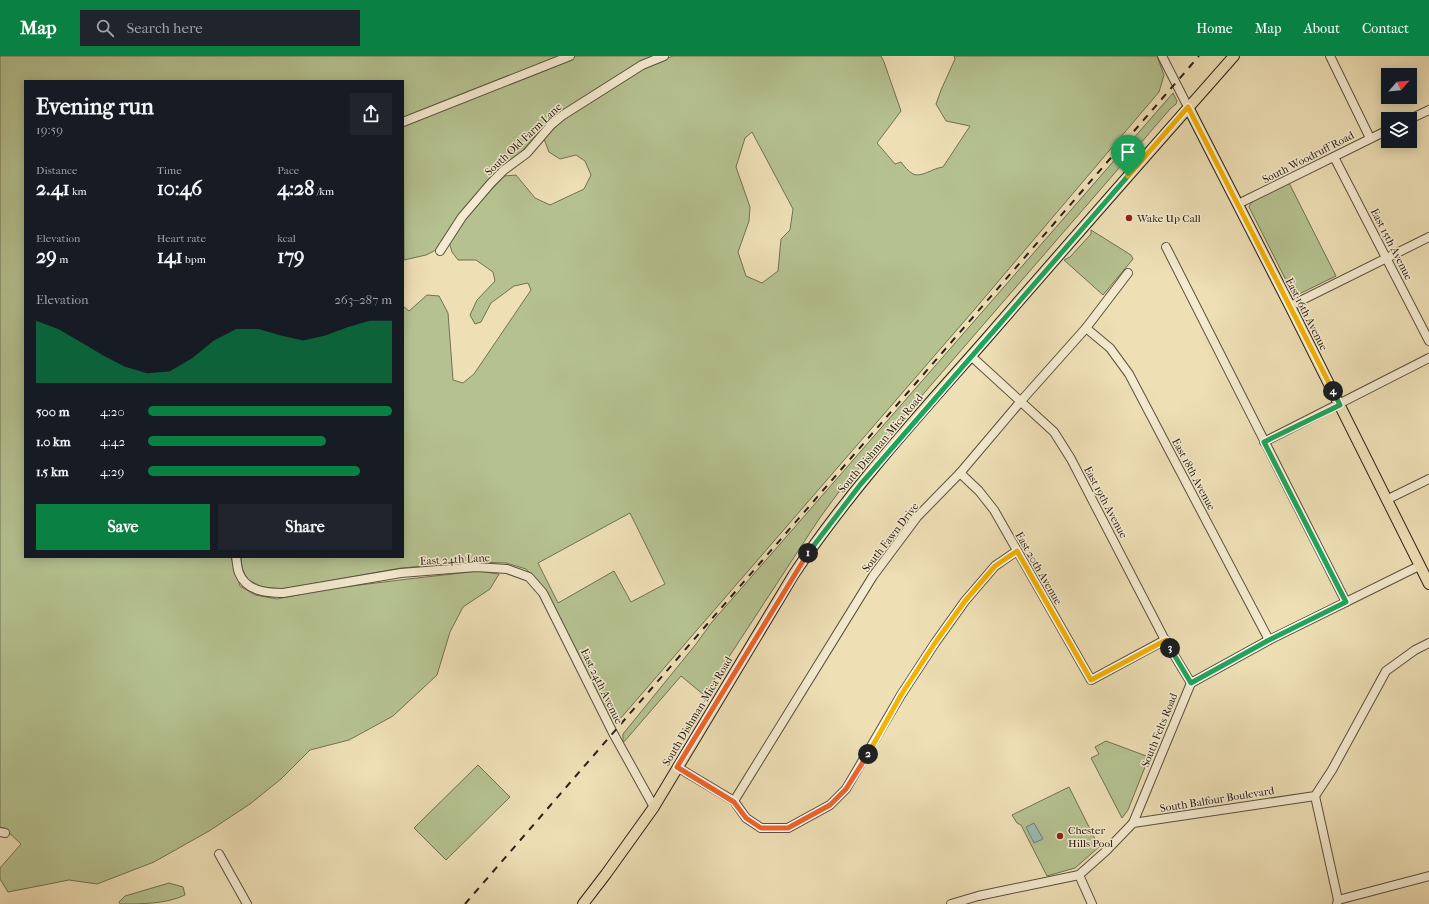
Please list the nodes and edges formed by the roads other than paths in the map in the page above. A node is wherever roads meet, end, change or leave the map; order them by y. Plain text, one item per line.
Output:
1 (570, 56) edge
2 (664, 56) edge
3 (1162, 56) edge
4 (1234, 56) edge
5 (1330, 56) edge
6 (1188, 107) junction
7 (1429, 110) edge
8 (1417, 116) edge
9 (404, 122) edge
10 (1381, 133) edge
11 (1370, 138) junction
12 (1334, 157) junction
13 (1238, 204) junction
14 (1429, 237) edge
15 (1166, 247) dead end
16 (440, 251) dead end
17 (1387, 258) junction
18 (1128, 273) dead end
19 (1290, 306) junction
20 (1086, 328) junction
21 (1429, 341) edge
22 (971, 356) junction
23 (1429, 358) edge
24 (1021, 401) junction
25 (1340, 405) junction
26 (1264, 442) junction
27 (960, 474) junction
28 (1429, 479) edge
29 (1386, 500) junction
30 (1017, 551) junction
31 (236, 558) edge
32 (1419, 566) junction
33 (529, 576) joint
34 (1429, 584) edge
35 (1346, 602) junction
36 (1166, 640) junction
37 (1269, 640) junction
38 (1429, 643) edge
39 (1191, 683) junction
40 (677, 767) junction
41 (1315, 796) junction
42 (734, 802) junction
43 (654, 807) junction
44 (1133, 823) junction
45 (219, 854) dead end
46 (1079, 875) junction
47 (1429, 876) edge
48 (1337, 902) edge
49 (247, 904) edge
50 (583, 904) edge
51 (951, 904) edge
52 (1092, 904) edge

1 - 9 street
2 - 16 street, South Old Farm Lane
3 - 6 street, East 16th Avenue
4 - 6 main road, South Dishman-Mica Road
5 - 11 street
6 - 13 main road, East 16th Avenue
6 - 22 main road, South Dishman-Mica Road
7 - 8 street
10 - 11 street, South Woodruff Road
11 - 12 street, South Woodruff Road
12 - 13 street, South Woodruff Road
12 - 17 street, East 15th Avenue
13 - 19 main road, East 16th Avenue
14 - 17 street
15 - 26 street
17 - 19 street
17 - 21 street, East 15th Avenue
18 - 20 street, South Fawn Drive
19 - 25 main road, East 16th Avenue
20 - 24 street, South Fawn Drive
20 - 37 street, East 18th Avenue
22 - 24 street, East 19th Avenue
22 - 40 main road, South Dishman-Mica Road
23 - 25 street
24 - 27 street, South Fawn Drive
24 - 36 street, East 19th Avenue
25 - 26 street
25 - 29 main road, East 16th Avenue
26 - 35 street
27 - 30 street, East 20th Avenue
27 - 42 street, South Fawn Drive
28 - 29 street
29 - 32 main road, East 16th Avenue
30 - 36 street, East 20th Avenue
30 - 42 street
31 - 33 street, East 24th Lane
32 - 34 main road, East 16th Avenue
32 - 35 street
33 - 43 street, East 24th Avenue
35 - 37 street
36 - 39 street, East 19th Avenue
37 - 39 street
38 - 41 street
39 - 44 street, South Felts Road
40 - 42 street
40 - 43 main road, South Dishman-Mica Road
41 - 44 street, South Balfour Boulevard
41 - 48 street
43 - 50 main road, South Dishman-Mica Road
44 - 46 street
45 - 49 street
46 - 51 street
46 - 52 street
47 - 48 street

